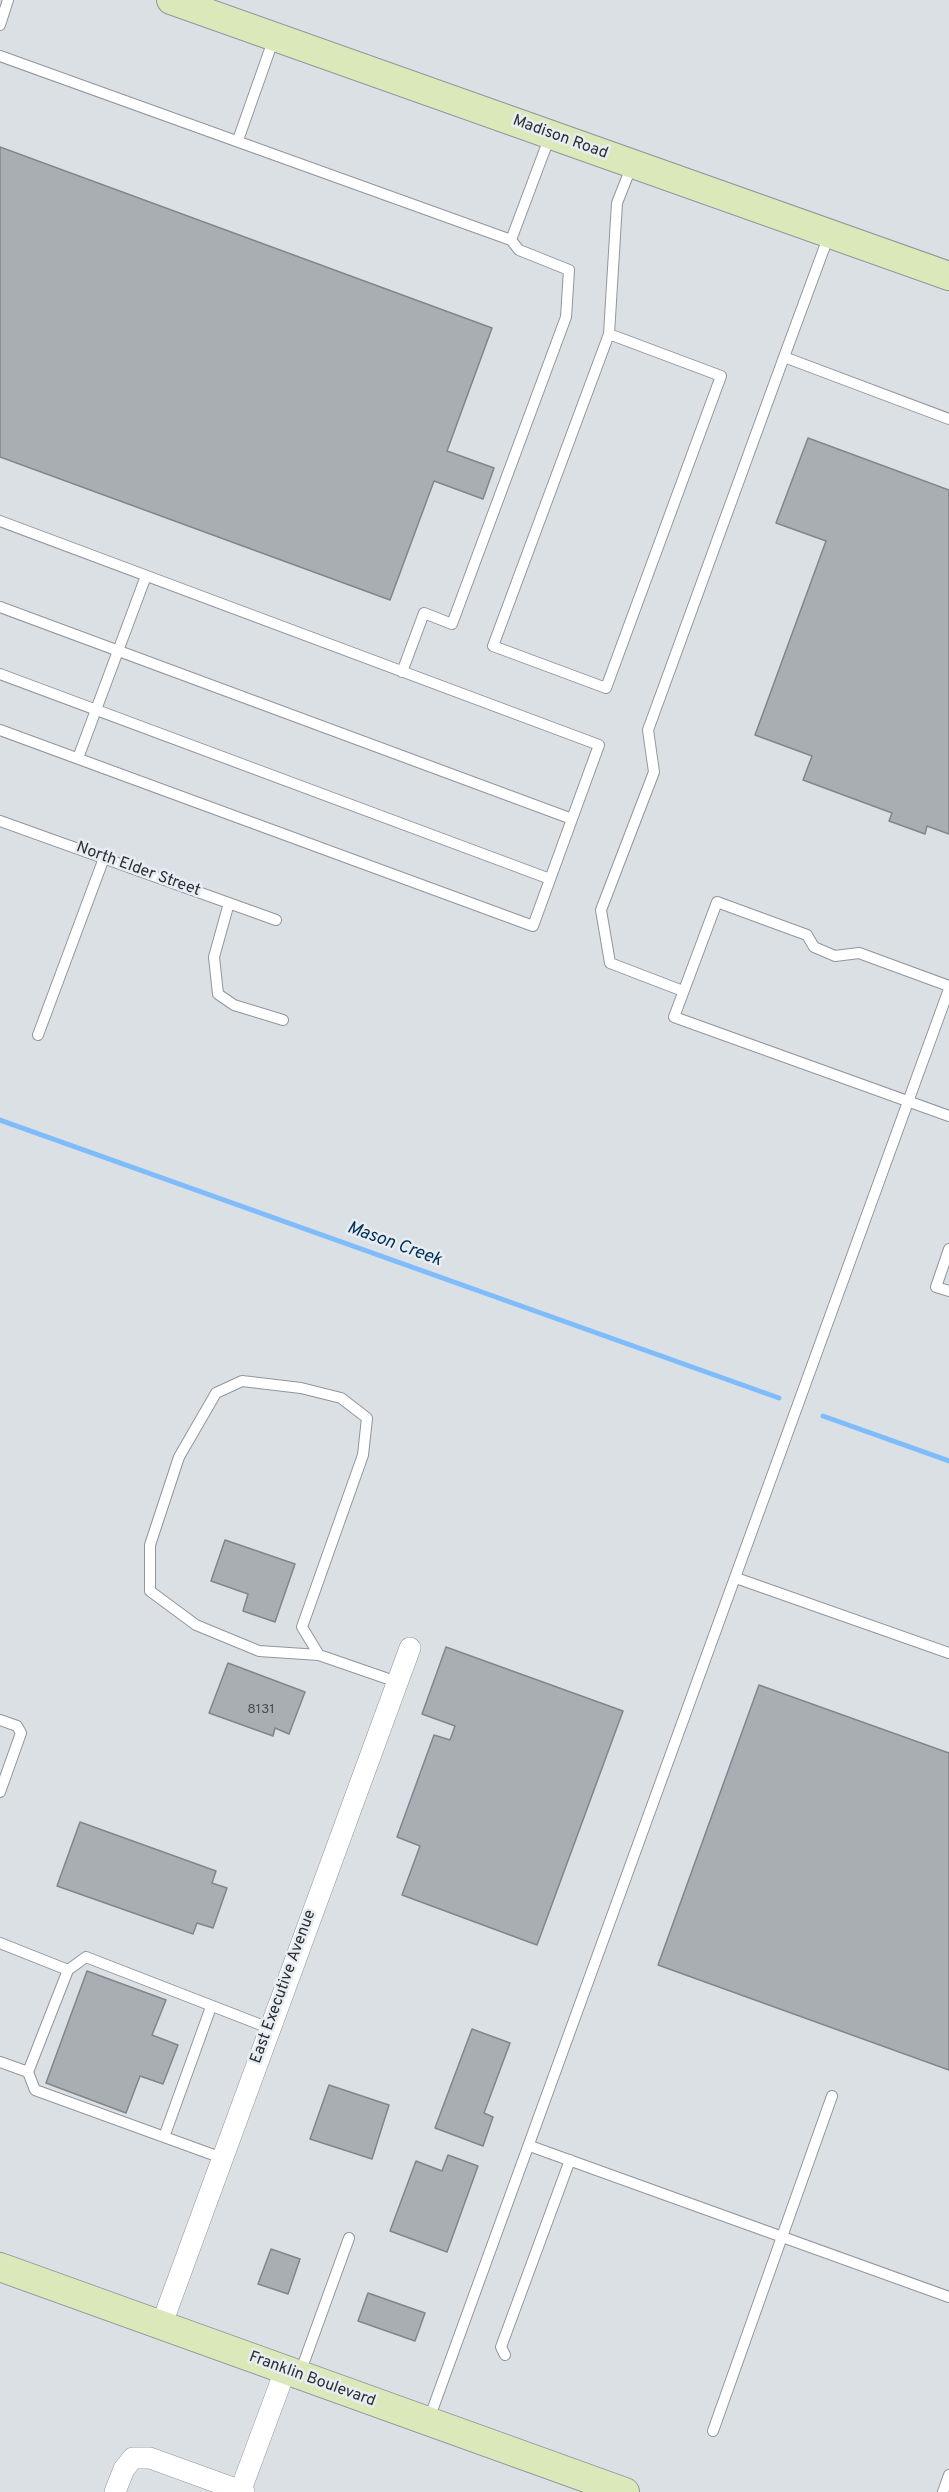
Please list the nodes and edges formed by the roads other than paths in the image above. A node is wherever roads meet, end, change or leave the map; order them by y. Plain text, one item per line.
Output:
1 (8, 0) edge
2 (171, 0) edge
3 (0, 25) edge
4 (275, 37) junction
5 (0, 57) edge
6 (551, 135) junction
7 (238, 140) junction
8 (632, 164) junction
9 (829, 234) junction
10 (512, 240) junction
11 (949, 276) edge
12 (609, 334) junction
13 (784, 357) junction
14 (949, 419) edge
15 (0, 521) edge
16 (146, 576) junction
17 (0, 607) edge
18 (118, 651) junction
19 (402, 672) junction
20 (0, 674) edge
21 (96, 710) junction
22 (0, 730) edge
23 (78, 758) junction
24 (572, 819) junction
25 (0, 821) edge
26 (104, 858) junction
27 (550, 879) junction
28 (229, 903) junction
29 (276, 920) dead end
30 (949, 987) edge
31 (683, 991) junction
32 (282, 1020) dead end
33 (38, 1035) dead end
34 (906, 1100) junction
35 (949, 1116) edge
36 (949, 1249) edge
37 (949, 1291) edge
38 (736, 1578) junction
39 (410, 1648) dead end
40 (949, 1653) edge
41 (319, 1655) junction
42 (397, 1682) junction
43 (0, 1720) edge
44 (0, 1792) edge
45 (0, 1943) edge
46 (68, 1970) junction
47 (212, 2007) junction
48 (268, 2028) junction
49 (0, 2062) edge
50 (28, 2072) junction
51 (832, 2096) dead end
52 (164, 2137) junction
53 (530, 2146) junction
54 (222, 2158) junction
55 (570, 2160) junction
56 (782, 2236) junction
57 (349, 2238) dead end
58 (0, 2267) edge
59 (949, 2297) edge
60 (161, 2326) junction
61 (505, 2355) dead end
62 (292, 2373) junction
63 (428, 2422) junction
64 (713, 2431) dead end
65 (949, 2475) edge
66 (115, 2492) edge
67 (242, 2492) edge
68 (625, 2492) edge
69 (943, 2492) edge

1 - 3 lane
2 - 4 street, Madison Road
4 - 6 street, Madison Road
4 - 7 lane
5 - 7 lane
6 - 8 street, Madison Road
6 - 10 lane
7 - 10 lane
8 - 9 street, Madison Road
8 - 12 lane
9 - 11 street, Madison Road
9 - 13 lane
10 - 19 lane
12 - 12 lane
13 - 14 lane
13 - 31 lane
15 - 16 lane
16 - 18 lane
16 - 19 lane
17 - 18 lane
18 - 21 lane
18 - 24 lane
19 - 24 lane
20 - 21 lane
21 - 23 lane
21 - 27 lane
22 - 23 lane
23 - 27 lane
24 - 27 lane
25 - 26 lane, North Elder Street
26 - 28 lane, North Elder Street
26 - 33 lane
28 - 29 lane, North Elder Street
28 - 32 lane
30 - 31 lane
30 - 34 lane
31 - 34 lane
34 - 35 lane
34 - 38 lane
36 - 37 lane
38 - 40 lane
38 - 53 lane
39 - 42 street, East Executive Avenue
41 - 41 lane
41 - 42 lane
42 - 48 street, East Executive Avenue
43 - 44 lane
45 - 46 lane
46 - 47 lane
46 - 50 lane
47 - 48 lane
47 - 52 lane
48 - 54 street, East Executive Avenue
49 - 50 lane
50 - 52 lane
51 - 56 lane
52 - 54 lane
53 - 55 lane
53 - 63 lane
54 - 60 street, East Executive Avenue
55 - 56 lane
55 - 61 lane
56 - 59 lane
56 - 64 lane
57 - 62 lane
58 - 60 street, Franklin Boulevard
60 - 62 street, Franklin Boulevard
62 - 63 street, Franklin Boulevard
62 - 67 street
63 - 68 street, Franklin Boulevard
65 - 69 lane
66 - 67 street

